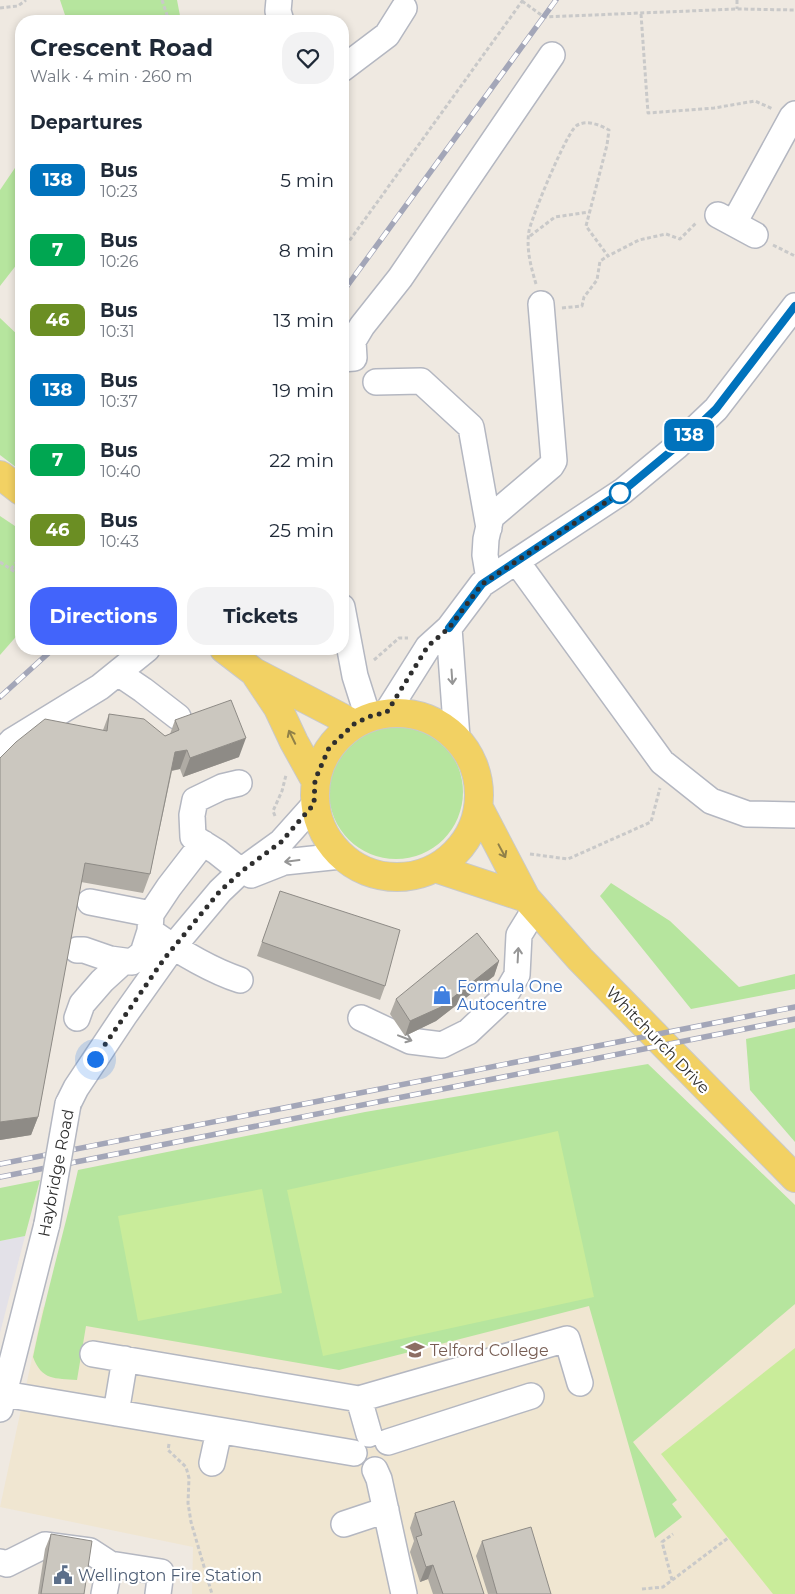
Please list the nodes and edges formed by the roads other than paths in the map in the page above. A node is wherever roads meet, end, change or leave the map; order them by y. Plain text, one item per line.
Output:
1 (279, 0) edge
2 (404, 8) dead end
3 (279, 15) edge
4 (552, 55) dead end
5 (349, 64) edge
6 (794, 116) edge
7 (736, 224) road end
8 (795, 306) edge
9 (541, 308) road end
10 (349, 358) edge
11 (376, 382) dead end
12 (0, 475) edge
13 (15, 486) edge
14 (488, 528) junction
15 (517, 562) junction
16 (489, 579) junction
17 (449, 628) junction
18 (349, 644) edge
19 (140, 655) edge
20 (232, 655) edge
21 (254, 672) junction
22 (118, 673) junction
23 (178, 717) edge
24 (370, 718) junction
25 (457, 738) junction
26 (0, 754) edge
27 (239, 784) dead end
28 (315, 792) junction
29 (479, 808) junction
30 (795, 815) edge
31 (203, 843) junction
32 (341, 856) junction
33 (435, 868) junction
34 (242, 871) junction
35 (220, 891) junction
36 (90, 902) dead end
37 (531, 903) junction
38 (150, 922) junction
39 (173, 947) junction
40 (77, 950) dead end
41 (124, 961) junction
42 (240, 980) dead end
43 (77, 1018) dead end
44 (361, 1018) dead end
45 (795, 1178) edge
46 (93, 1354) dead end
47 (125, 1359) junction
48 (580, 1383) dead end
49 (531, 1396) dead end
50 (360, 1399) junction
51 (2, 1402) edge
52 (116, 1413) junction
53 (219, 1431) junction
54 (378, 1438) junction
55 (354, 1453) junction
56 (212, 1463) dead end
57 (375, 1470) junction
58 (386, 1510) junction
59 (344, 1524) dead end
60 (0, 1562) edge
61 (110, 1564) junction
62 (104, 1594) edge
63 (158, 1594) edge
64 (404, 1594) edge

1 - 3 street
2 - 5 street
4 - 10 street
6 - 7 street
8 - 15 street
9 - 14 street
11 - 14 street
12 - 13 main road
14 - 16 street
15 - 16 street
15 - 30 street
16 - 17 street
17 - 24 street
17 -> 25 street
18 - 24 street
19 - 22 street
20 - 21 main road
21 - 24 main road
28 -> 21 main road
22 - 23 street
22 - 26 street
24 - 25 main road
24 - 28 main road
25 - 29 main road
27 - 31 street
28 - 32 main road
28 - 34 street, Haybridge Road
29 - 33 main road
29 -> 37 main road, Whitchurch Drive
31 - 34 street
31 - 38 street
32 - 33 main road
32 -> 35 street
33 - 37 main road, Whitchurch Drive
34 - 35 street, Haybridge Road
35 - 39 street, Haybridge Road
36 - 38 street
44 -> 37 street
37 - 45 main road, Whitchurch Drive
38 - 39 street
38 - 41 street
39 - 42 street
39 - 51 street, Haybridge Road, bridge
40 - 41 street
41 - 43 street
46 - 47 street
47 - 50 street
47 - 52 street
48 - 50 street
49 - 54 street
50 - 54 street
51 - 52 street
52 - 53 street
53 - 55 street
53 - 56 street
54 - 55 street
54 - 57 street
55 - 57 street
57 - 58 street
58 - 59 street
58 - 64 street
60 - 61 street
61 - 62 street
61 - 63 street

